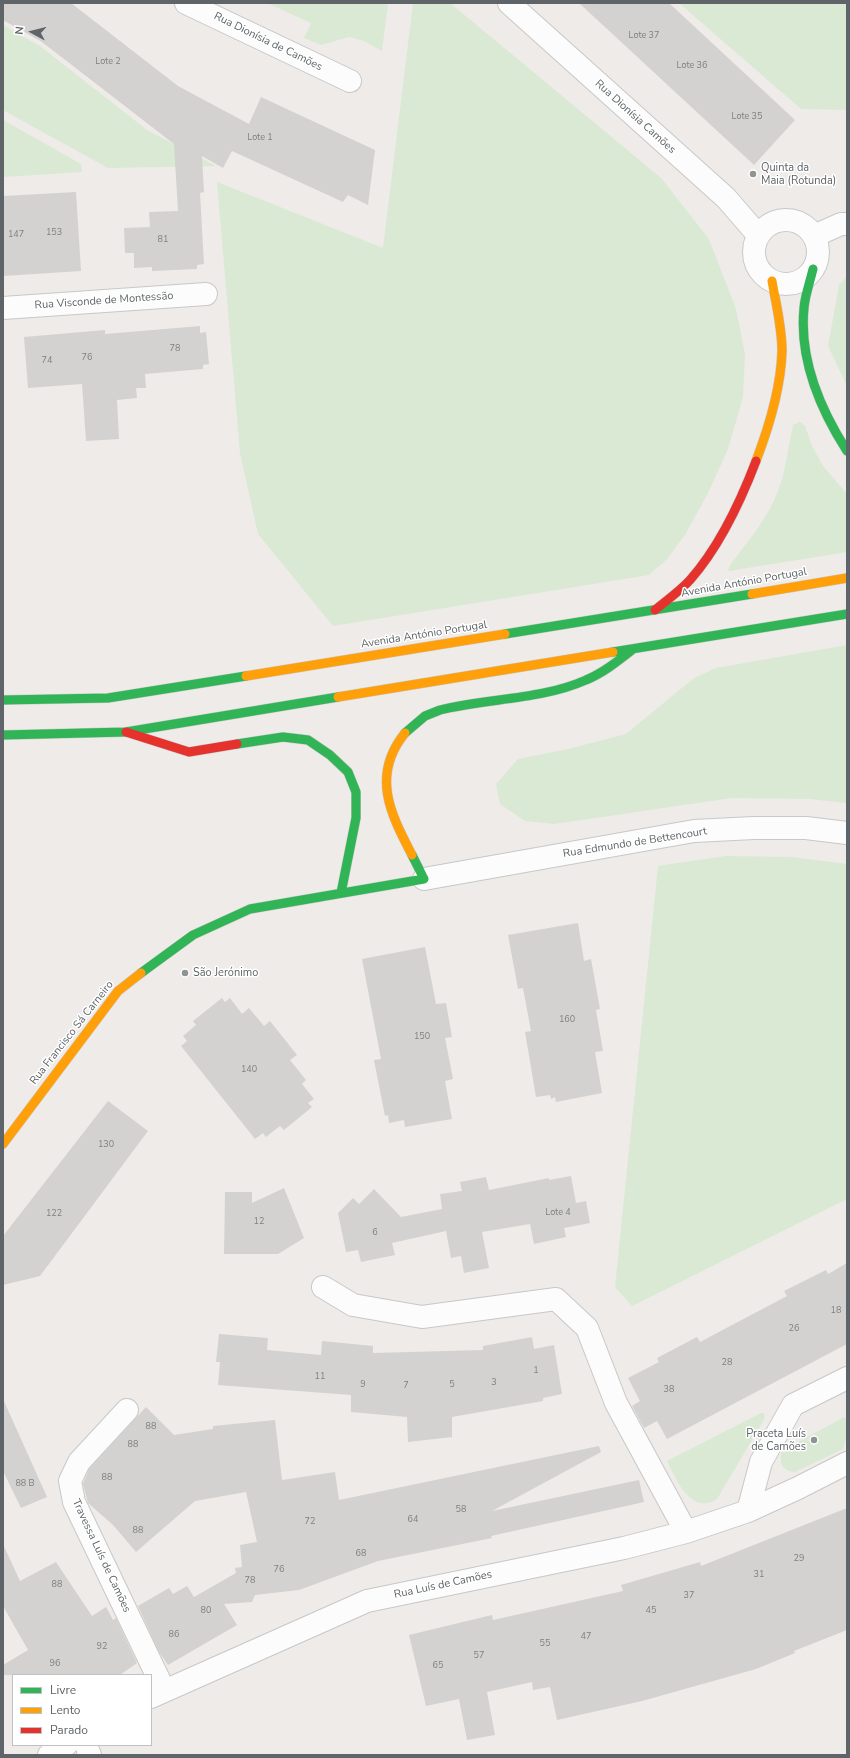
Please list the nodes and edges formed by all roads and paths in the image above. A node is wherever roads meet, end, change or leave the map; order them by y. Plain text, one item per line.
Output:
1 (186, 3) edge
2 (509, 3) edge
3 (350, 81) dead end
4 (847, 224) edge
5 (758, 235) junction
6 (814, 236) junction
7 (813, 269) junction
8 (772, 281) junction
9 (206, 294) dead end
10 (3, 308) edge
11 (847, 451) edge
12 (847, 578) edge
13 (654, 610) junction
14 (847, 614) edge
15 (632, 650) junction
16 (3, 700) edge
17 (126, 732) junction
18 (3, 736) edge
19 (847, 833) edge
20 (424, 879) junction
21 (341, 893) junction
22 (3, 1144) edge
23 (323, 1286) dead end
24 (847, 1378) edge
25 (127, 1410) dead end
26 (847, 1463) edge
27 (748, 1510) junction
28 (686, 1532) junction
29 (148, 1674) edge
30 (152, 1682) edge
31 (157, 1694) edge
32 (64, 1746) edge
33 (49, 1755) edge

1 - 3 street, Rua Dionísia de Camões
2 - 5 street, Rua Dionísia Camões
4 - 6 street
5 - 6 street
5 - 8 street
6 - 7 street
7 - 8 street
7 - 11 main road
8 - 13 main road
9 - 10 street, Rua Visconde de Montessão
12 - 13 main road, Avenida António Portugal
13 - 16 main road, Avenida António Portugal
14 - 15 main road
15 - 17 main road
15 - 20 main road
17 - 18 main road
17 - 21 main road
19 - 20 street, Rua Edmundo de Bettencourt
20 - 21 main road, Rua Francisco Sá Carneiro
21 - 22 main road, Rua Francisco Sá Carneiro
23 - 28 street
24 - 27 street
25 - 29 street, Travessa Luís de Camões
26 - 27 street, Rua Luís de Camões
27 - 28 street, Rua Luís de Camões
28 - 31 street, Rua Luís de Camões
30 - 31 street, Travessa Luís de Camões
32 - 33 street

